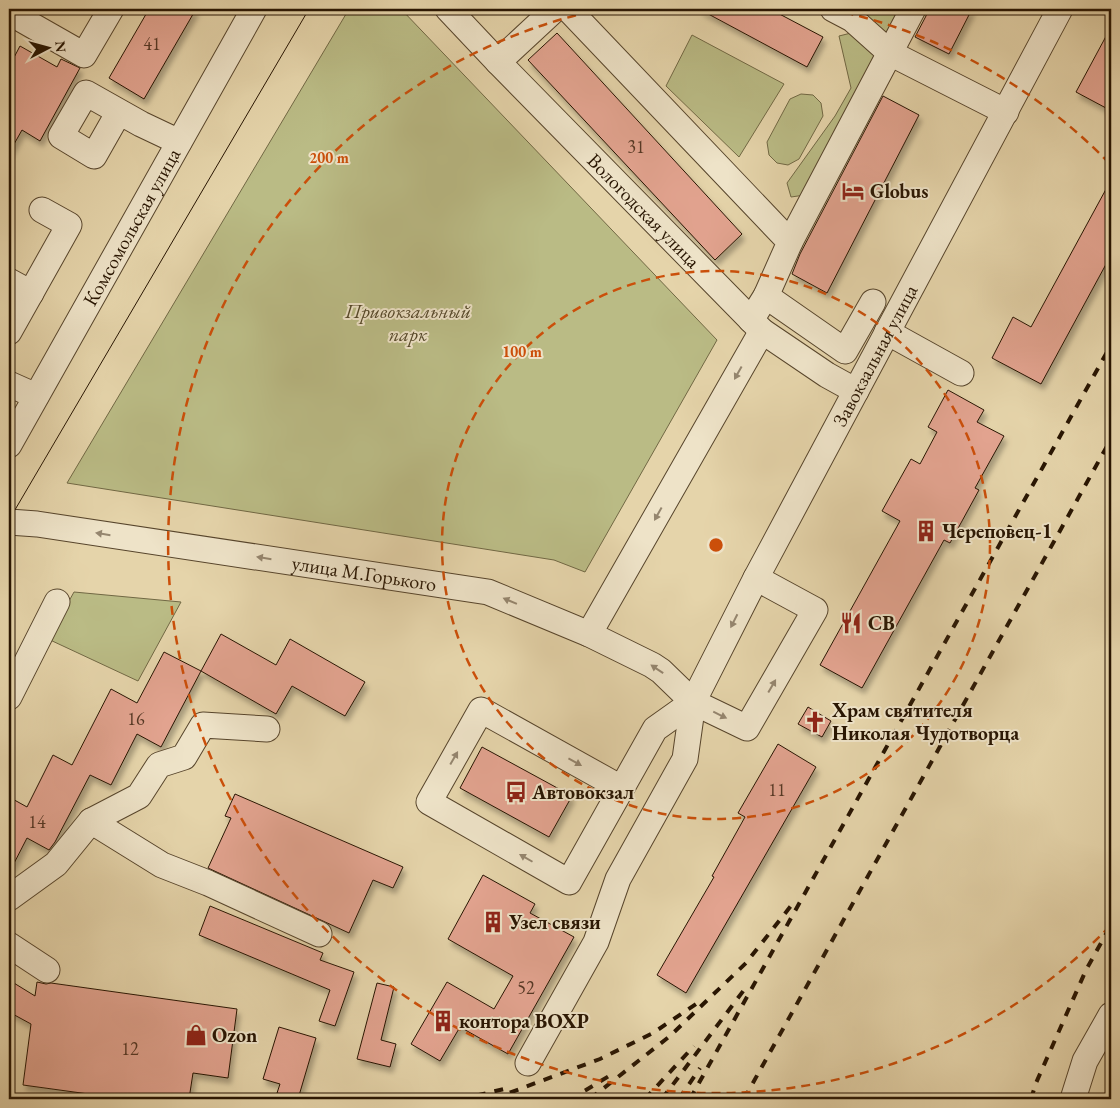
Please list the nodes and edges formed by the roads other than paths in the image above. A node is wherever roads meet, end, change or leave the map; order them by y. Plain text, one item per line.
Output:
1 (111, 9) edge
2 (254, 9) edge
3 (448, 9) edge
4 (555, 9) edge
5 (568, 9) edge
6 (913, 9) edge
7 (1060, 9) edge
8 (848, 12) edge
9 (12, 14) edge
10 (890, 53) junction
11 (498, 62) junction
12 (118, 112) dead end
13 (1006, 112) junction
14 (179, 142) junction
15 (42, 210) dead end
16 (790, 242) junction
17 (9, 281) edge
18 (31, 293) junction
19 (766, 296) junction
20 (874, 302) dead end
21 (757, 325) junction
22 (9, 332) edge
23 (887, 332) junction
24 (961, 373) dead end
25 (9, 384) edge
26 (856, 391) junction
27 (36, 396) junction
28 (9, 445) edge
29 (9, 522) edge
30 (756, 578) junction
31 (57, 602) dead end
32 (589, 634) junction
33 (9, 697) edge
34 (693, 702) junction
35 (267, 729) dead end
36 (621, 788) junction
37 (92, 821) junction
38 (9, 898) edge
39 (319, 934) dead end
40 (9, 944) edge
41 (47, 970) dead end
42 (1111, 1016) edge
43 (528, 1064) dead end
44 (1073, 1099) edge

1 - 9 street
2 - 14 street, Комсомольская улица
3 - 11 street, Вологодская улица
4 - 11 street
5 - 16 street
6 - 10 street
7 - 13 street, Завокзальная улица
8 - 10 street
10 - 13 street
10 - 16 street
11 - 21 street, Вологодская улица
12 - 14 street
13 - 23 street, Завокзальная улица
14 - 27 street, Комсомольская улица
15 - 18 street
16 - 19 street
17 - 18 street
18 - 22 street
19 - 20 street
19 - 21 street
21 - 26 street, Вологодская улица
21 -> 32 street
23 - 24 street
23 - 26 street, Завокзальная улица
25 - 27 street
26 - 30 street, Завокзальная улица
27 - 28 street, Комсомольская улица
32 -> 29 street, улица М.Горького
30 -> 34 street, Завокзальная улица
34 -> 30 street, улица М.Горького
31 - 33 street
34 -> 32 street, улица М.Горького
34 - 36 street
34 - 43 street
35 - 37 street
36 -> 36 street
37 - 38 street
37 - 39 street
40 - 41 street
42 - 44 street

